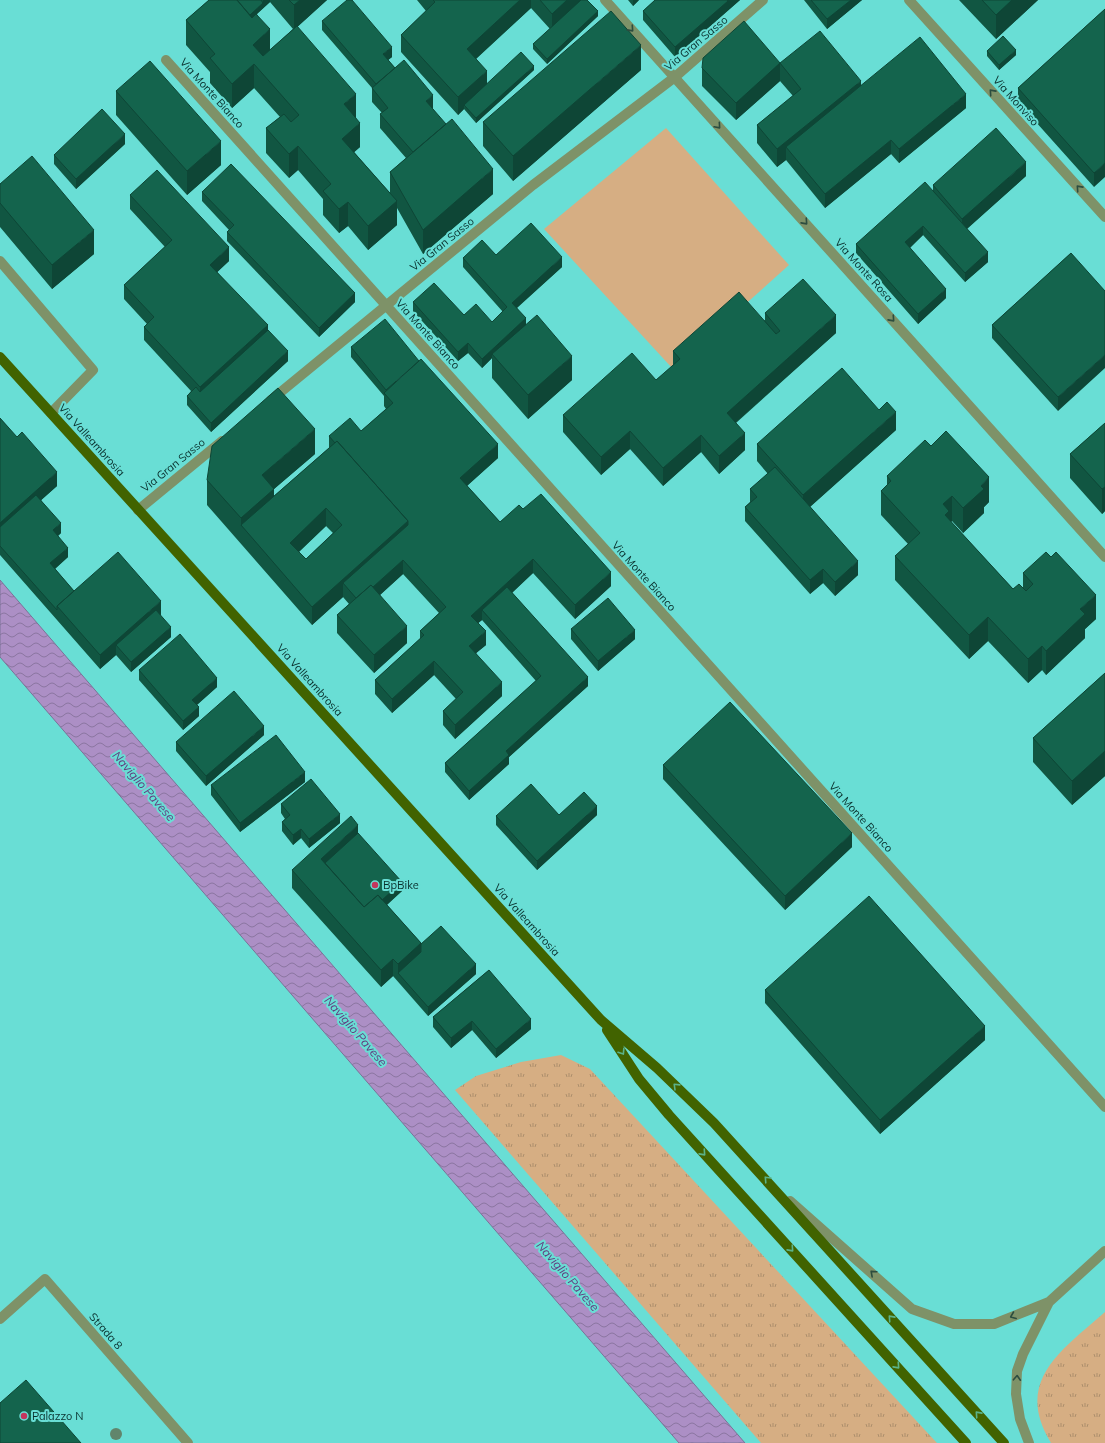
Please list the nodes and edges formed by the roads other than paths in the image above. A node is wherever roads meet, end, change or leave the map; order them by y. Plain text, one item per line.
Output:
1 (605, 0) edge
2 (764, 0) edge
3 (909, 0) edge
4 (166, 60) dead end
5 (675, 77) junction
6 (1105, 217) edge
7 (0, 261) edge
8 (387, 306) junction
9 (0, 357) edge
10 (265, 405) edge
11 (51, 413) junction
12 (229, 435) edge
13 (138, 510) junction
14 (1105, 557) edge
15 (601, 1020) junction
16 (1105, 1107) edge
17 (777, 1191) junction
18 (1105, 1251) edge
19 (1049, 1302) junction
20 (0, 1319) edge
21 (188, 1443) edge
22 (966, 1443) edge
23 (1004, 1443) edge
24 (1029, 1443) edge

1 -> 5 street, Via Monte Rosa
2 - 5 street, Via Gran Sasso
6 -> 3 street, Via Monviso
4 - 8 street, Via Monte Bianco
5 - 8 street, Via Gran Sasso
5 -> 14 street, Via Monte Rosa
7 - 11 street
8 - 10 street, Via Gran Sasso
8 - 16 street, Via Monte Bianco
9 - 11 main road, Via Valleambrosia
11 - 13 main road, Via Valleambrosia
12 - 13 street, Via Gran Sasso
13 - 15 main road, Via Valleambrosia
17 -> 15 main road
15 -> 22 main road
19 -> 17 street
23 -> 17 main road
18 - 19 street
24 -> 19 street
20 - 21 street, Strada 8

